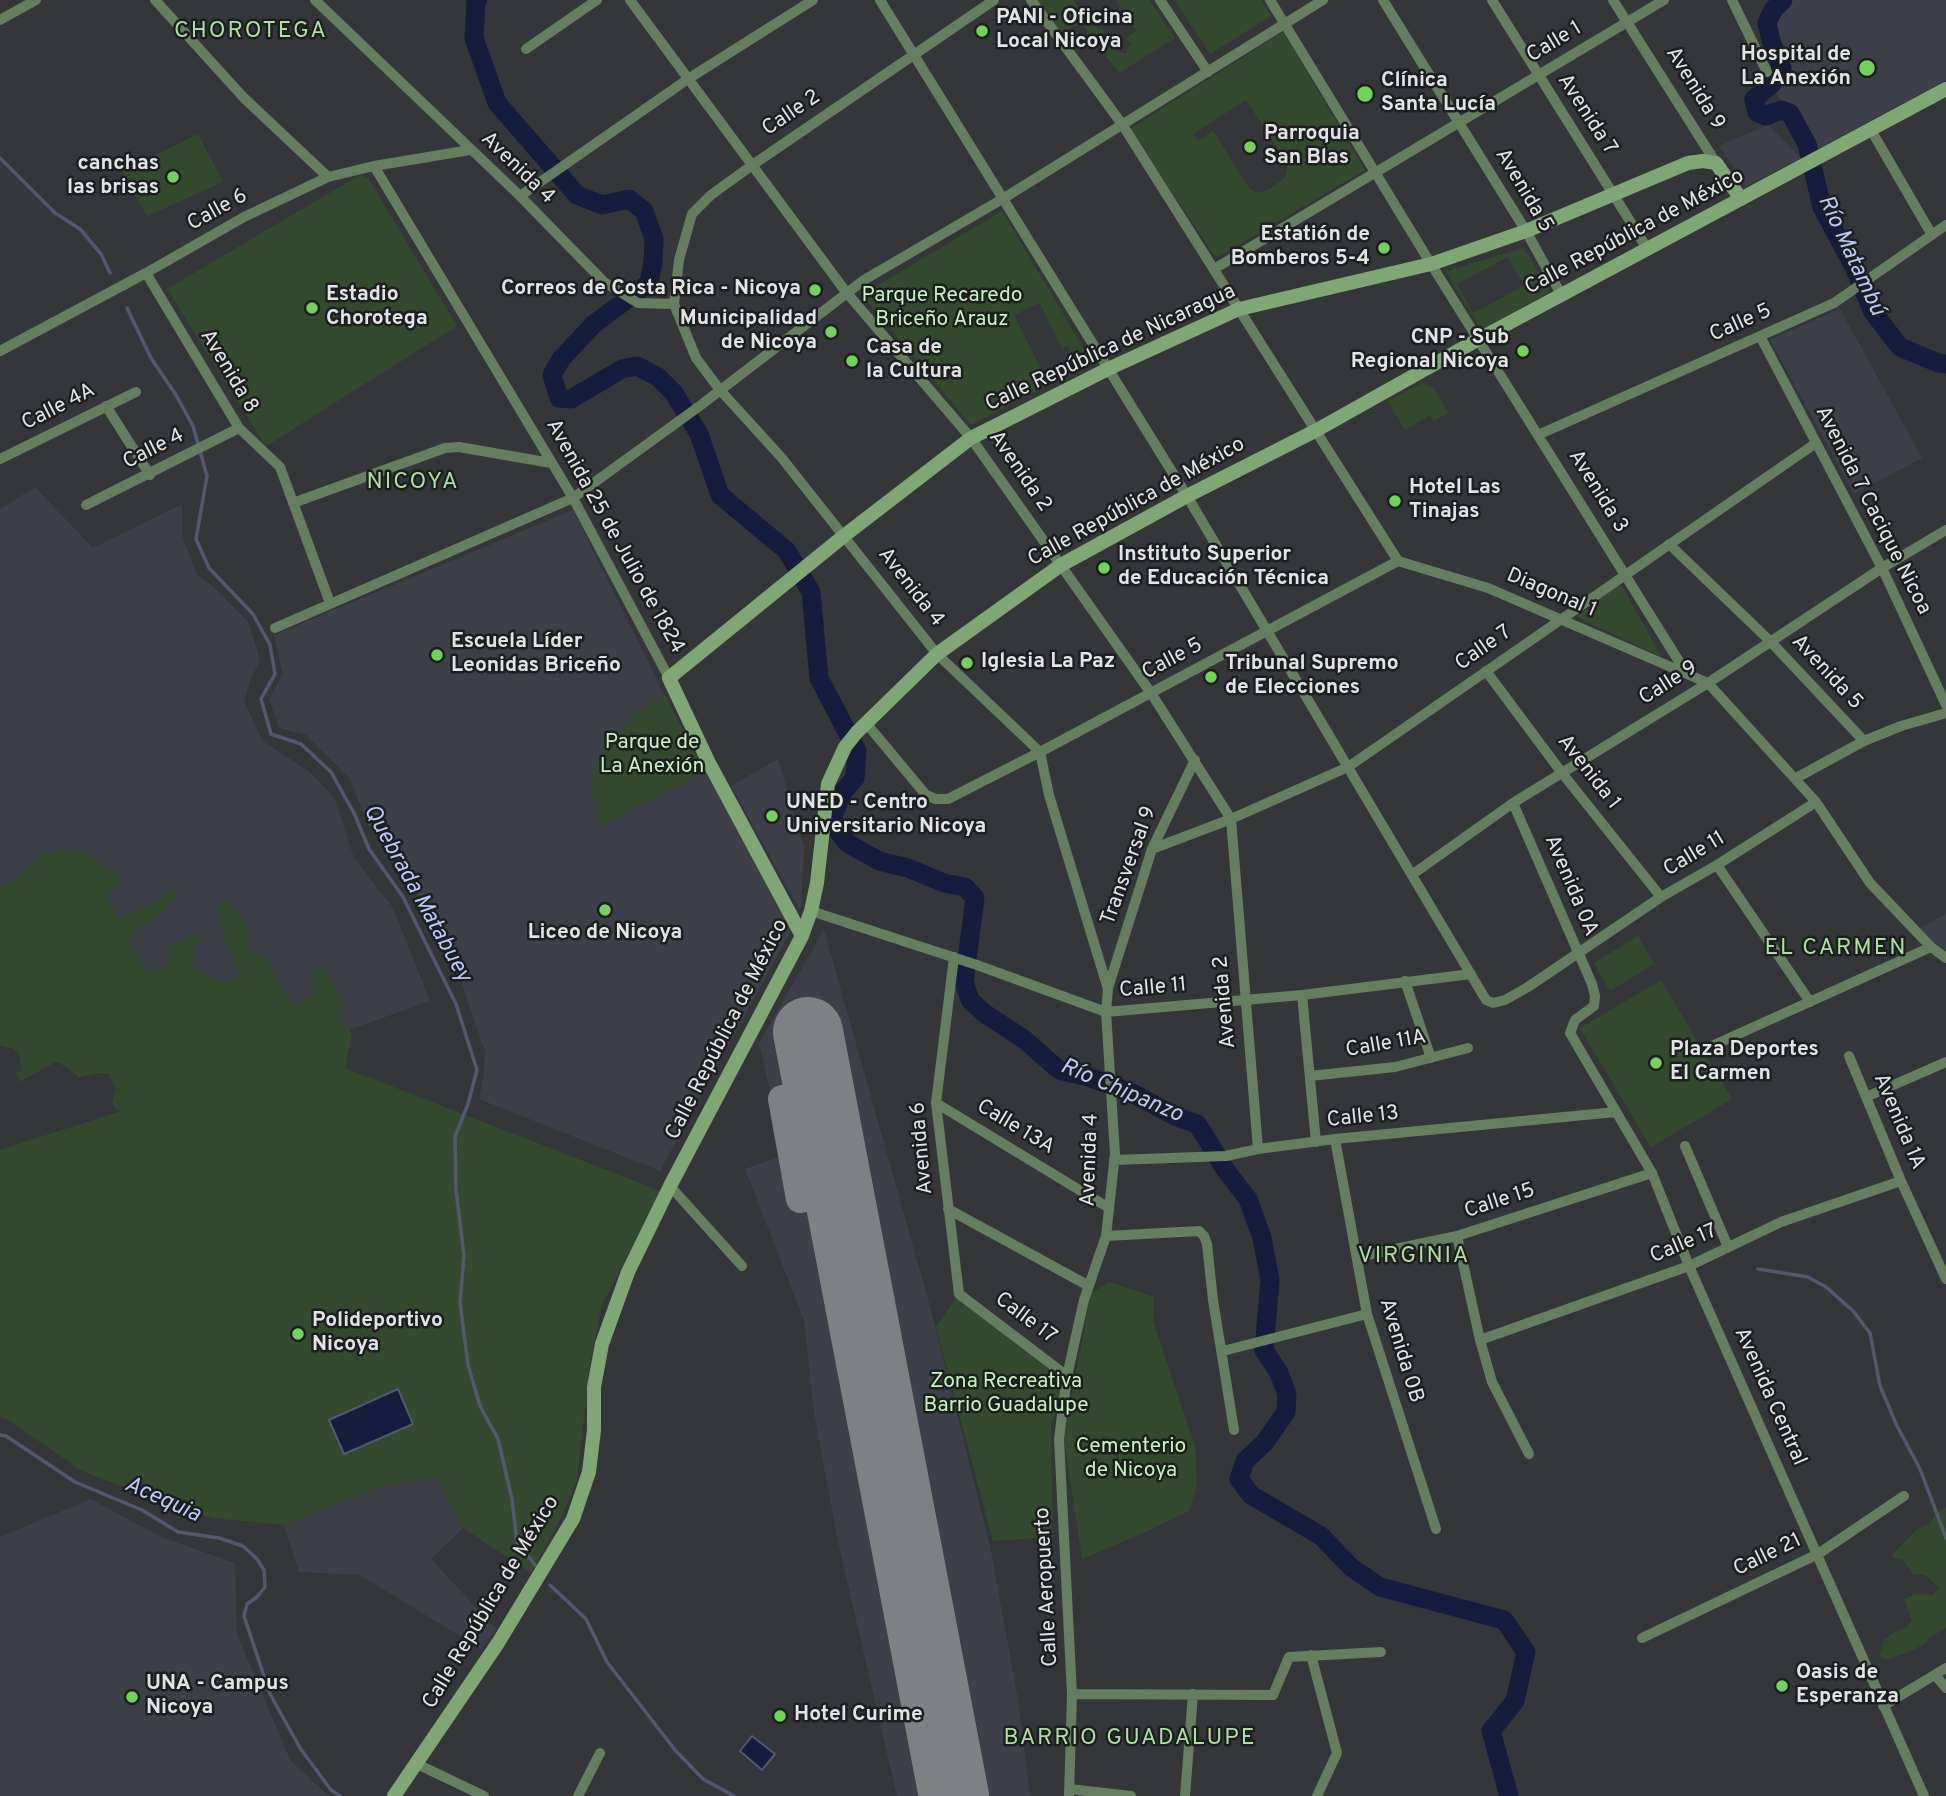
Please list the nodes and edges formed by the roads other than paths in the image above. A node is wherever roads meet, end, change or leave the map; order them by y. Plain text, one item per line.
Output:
1 (36, 0) edge
2 (155, 0) edge
3 (315, 0) edge
4 (333, 0) edge
5 (597, 0) edge
6 (630, 0) edge
7 (813, 0) edge
8 (880, 0) edge
9 (994, 0) edge
10 (1031, 0) edge
11 (1160, 0) edge
12 (1270, 0) edge
13 (1323, 0) edge
14 (1383, 0) edge
15 (1492, 0) edge
16 (1613, 0) edge
17 (1664, 0) edge
18 (1731, 0) edge
19 (324, 9) junction
20 (0, 20) edge
21 (1627, 22) junction
22 (1284, 24) junction
23 (526, 49) dead end
24 (914, 54) junction
25 (1208, 72) junction
26 (1767, 72) dead end
27 (1538, 76) junction
28 (688, 79) junction
29 (1946, 89) edge
30 (1459, 123) junction
31 (1122, 124) junction
32 (1871, 130) junction
33 (470, 150) junction
34 (1716, 163) junction
35 (374, 166) junction
36 (751, 166) junction
37 (1375, 172) junction
38 (328, 177) junction
39 (1614, 193) junction
40 (520, 196) junction
41 (1004, 198) junction
42 (1741, 200) junction
43 (1946, 225) edge
44 (1526, 231) junction
45 (1933, 235) junction
46 (1648, 250) junction
47 (1430, 264) junction
48 (1214, 269) junction
49 (146, 273) junction
50 (846, 292) junction
51 (1562, 296) junction
52 (674, 304) junction
53 (1239, 309) junction
54 (1760, 336) junction
55 (1479, 340) junction
56 (0, 351) edge
57 (1108, 369) junction
58 (720, 390) junction
59 (136, 392) dead end
60 (106, 406) junction
61 (239, 428) junction
62 (1315, 431) junction
63 (1538, 435) junction
64 (971, 438) junction
65 (1816, 443) junction
66 (0, 459) edge
67 (551, 463) junction
68 (149, 475) junction
69 (1187, 496) junction
70 (573, 498) junction
71 (293, 503) junction
72 (86, 505) dead end
73 (1946, 530) edge
74 (845, 535) junction
75 (1669, 544) junction
76 (1398, 561) junction
77 (1061, 565) junction
78 (1882, 568) junction
79 (1626, 574) junction
80 (330, 603) junction
81 (1559, 620) junction
82 (275, 628) dead end
83 (1266, 632) junction
84 (1770, 641) junction
85 (937, 654) junction
86 (1486, 671) junction
87 (1685, 671) junction
88 (669, 678) junction
89 (1708, 682) junction
90 (1151, 693) junction
91 (1946, 705) edge
92 (1946, 713) edge
93 (862, 727) junction
94 (1864, 741) junction
95 (1040, 752) junction
96 (1195, 760) junction
97 (1348, 767) junction
98 (1562, 773) junction
99 (1796, 778) junction
100 (1816, 802) junction
101 (1513, 803) junction
102 (1231, 819) junction
103 (1152, 849) junction
104 (1717, 865) junction
105 (1413, 874) junction
106 (1661, 897) junction
107 (811, 911) junction
108 (802, 936) junction
109 (1931, 947) junction
110 (1577, 952) junction
111 (958, 958) junction
112 (1946, 958) edge
113 (1471, 974) junction
114 (1405, 982) junction
115 (1108, 989) junction
116 (1302, 995) junction
117 (1245, 1000) junction
118 (1810, 1002) junction
119 (1106, 1012) junction
120 (1575, 1020) joint
121 (1714, 1045) dead end
122 (1468, 1048) dead end
123 (1849, 1056) dead end
124 (1431, 1058) junction
125 (1946, 1062) edge
126 (1310, 1076) junction
127 (1866, 1097) junction
128 (936, 1103) junction
129 (1616, 1112) junction
130 (1335, 1139) junction
131 (1316, 1142) junction
132 (1685, 1146) dead end
133 (1258, 1149) junction
134 (1114, 1160) junction
135 (1652, 1173) junction
136 (1901, 1181) junction
137 (670, 1186) junction
138 (1109, 1208) junction
139 (948, 1209) junction
140 (1106, 1236) junction
141 (1457, 1236) junction
142 (1728, 1247) junction
143 (1357, 1257) junction
144 (742, 1266) dead end
145 (1689, 1266) junction
146 (1946, 1279) edge
147 (1088, 1286) junction
148 (959, 1294) joint
149 (1367, 1314) junction
150 (1480, 1340) junction
151 (1223, 1351) junction
152 (1067, 1376) junction
153 (1234, 1430) dead end
154 (1529, 1454) dead end
155 (1904, 1496) dead end
156 (1436, 1529) dead end
157 (1818, 1554) junction
158 (1642, 1638) dead end
159 (1381, 1652) dead end
160 (1311, 1655) junction
161 (1946, 1668) edge
162 (1935, 1675) junction
163 (1946, 1688) edge
164 (1072, 1694) junction
165 (1193, 1694) junction
166 (1883, 1706) junction
167 (600, 1753) dead end
168 (417, 1764) junction
169 (1069, 1793) edge
170 (394, 1796) edge
171 (484, 1796) edge
172 (578, 1796) edge
173 (1131, 1796) edge
174 (1185, 1796) edge
175 (1317, 1796) edge
176 (1924, 1796) edge

1 - 20 street
2 - 38 street
3 - 19 street, Avenida 4
4 - 19 street
5 - 23 street
6 - 28 street, Avenida 2
7 - 28 street
8 - 24 street
9 - 24 street, Calle 2
10 - 31 street
11 - 25 street
12 - 22 street, Avenida 3
13 - 22 street
14 - 30 street, Avenida 5
15 - 27 street, Avenida 7
16 - 21 street, Avenida 9
17 - 21 street, Calle 1
18 - 26 street
19 - 33 street, Avenida 4
21 - 27 street, Calle 1
21 - 34 street, Avenida 9
22 - 25 street
22 - 37 street, Avenida 3
24 - 36 street, Calle 2
24 - 41 street
25 - 31 street
27 - 30 street, Calle 1
27 - 39 street, Avenida 7
28 - 36 street, Avenida 2
28 - 40 street
29 - 32 main road, Calle República de México
30 - 37 street, Calle 1
30 - 44 street, Avenida 5
31 - 41 street
31 - 48 street
32 - 42 main road, Calle República de México
32 - 45 street
33 - 35 street, Calle 6
33 - 40 street, Avenida 4
34 - 39 main road, Calle República de Nicaragua
34 - 42 main road, Avenida 9
35 - 38 street, Calle 6
35 - 67 street, Avenida 25 de Julio de 1824
36 - 50 street, Avenida 2
36 - 52 street, Calle 2
37 - 47 street, Avenida 3
37 - 48 street, Calle 1
38 - 49 street, Calle 6
39 - 44 main road, Calle República de Nicaragua
39 - 46 street, Avenida 7
40 - 52 street, Avenida 4
41 - 50 street
41 - 57 street
42 - 46 main road, Calle República de México
43 - 45 street, Calle 5
44 - 47 main road, Calle República de Nicaragua
44 - 51 street, Avenida 5
45 - 54 street, Calle 5
46 - 51 main road, Calle República de México
47 - 53 main road, Calle República de Nicaragua
47 - 55 street, Avenida 3
48 - 53 street
49 - 56 street, Calle 6
49 - 61 street, Avenida 8
50 - 58 street
50 - 64 street, Avenida 2
51 - 55 main road, Calle República de México
52 - 58 street, Avenida 4
53 - 57 main road, Calle República de Nicaragua
53 - 62 street
54 - 63 street, Calle 5
54 - 65 street, Avenida 7 Cacique Nicoa
55 - 62 main road, Calle República de México
55 - 63 street, Avenida 3
57 - 64 main road, Calle República de Nicaragua
57 - 69 street
58 - 70 street
58 - 74 street, Avenida 4
59 - 60 street, Calle 4A
60 - 66 street, Calle 4A
60 - 68 street
61 - 68 street, Calle 4
61 - 71 street, Avenida 8
62 - 69 main road, Calle República de México
62 - 76 street
63 - 79 street, Avenida 3
64 - 74 main road, Calle República de Nicaragua
64 - 77 street, Avenida 2
65 - 75 street, Calle 7
65 - 78 street, Avenida 7 Cacique Nicoa
67 - 70 street, Avenida 25 de Julio de 1824
67 - 71 street
68 - 72 street, Calle 4
69 - 77 main road, Calle República de México
69 - 83 street
70 - 80 street
70 - 88 street, Avenida 25 de Julio de 1824
71 - 80 street, Avenida 8
73 - 78 street, Calle 9
74 - 85 street, Avenida 4
74 - 88 main road, Calle República de Nicaragua
75 - 79 street, Calle 7
75 - 84 street, Avenida 5
76 - 81 street, Diagonal 1
76 - 83 street, Calle 5
77 - 85 main road, Calle República de México
77 - 90 street, Avenida 2
78 - 84 street, Calle 9
78 - 91 street, Avenida 7 Cacique Nicoa
79 - 81 street, Calle 7
79 - 87 street, Avenida 3
80 - 82 street
81 - 86 street, Calle 7
81 - 87 street, Diagonal 1
83 - 90 street, Calle 5
83 - 97 street
84 - 89 street, Calle 9
84 - 94 street, Avenida 5
85 - 93 main road, Calle República de México
85 - 95 street, Avenida 4
86 - 97 street, Calle 7
86 - 98 street, Avenida 1
87 - 89 street
88 - 108 main road, Avenida 25 de Julio de 1824
89 - 98 street, Calle 9
89 - 99 street
90 - 95 street, Calle 5
90 - 96 street, Avenida 2
92 - 94 street
93 - 95 street, Calle 5
93 - 107 main road, Calle República de México
94 - 99 street
95 - 115 street, Avenida 4
96 - 102 street, Avenida 2
96 - 103 street, Transversal 9
97 - 102 street, Calle 7
97 - 105 street
98 - 101 street, Calle 9
98 - 106 street, Avenida 1
99 - 100 street
100 - 104 street, Calle 11
100 - 109 street
101 - 105 street, Calle 9
101 - 110 street, Avenida 0A
102 - 103 street, Calle 7
102 - 117 street, Avenida 2
103 - 115 street, Transversal 9
104 - 106 street, Calle 11
104 - 118 street
105 - 113 street
106 - 110 street, Calle 11
107 - 108 main road, Calle República de México
107 - 111 street, Calle 11
108 - 137 main road, Calle República de México
109 - 112 street
109 - 118 street
110 - 113 street, Calle 11
110 - 120 street, Avenida 0A
111 - 119 street, Calle 11
111 - 128 street, Avenida 6
113 - 114 street, Calle 11
114 - 116 street, Calle 11
114 - 124 street
115 - 119 street, Avenida 4
116 - 117 street, Calle 11
116 - 126 street
117 - 119 street, Calle 11
117 - 133 street, Avenida 2
118 - 121 street
119 - 134 street, Avenida 4
120 - 129 street, Avenida Central
122 - 124 street, Calle 11A
123 - 127 street, Avenida 1A
124 - 126 street, Calle 11A
125 - 127 street
126 - 131 street
127 - 136 street, Avenida 1A
128 - 138 street, Calle 13A
128 - 139 street, Avenida 6
129 - 130 street, Calle 13
129 - 135 street, Avenida Central
130 - 131 street, Calle 13
130 - 143 street, Avenida 0B
131 - 133 street, Calle 13
132 - 142 street
133 - 134 street, Calle 13
134 - 138 street, Avenida 4
135 - 141 street, Calle 15
135 - 145 street, Avenida Central
136 - 142 street, Calle 17
136 - 146 street, Avenida 1A
137 - 144 street
137 - 168 main road, Calle República de México
138 - 140 street, Avenida 4
139 - 147 street
139 - 148 street, Avenida 6
140 - 147 street, Avenida 4
140 - 151 street
141 - 143 street, Calle 15
141 - 150 street
142 - 145 street, Calle 17
143 - 149 street, Avenida 0B
145 - 150 street, Calle 17
145 - 157 street, Avenida Central
147 - 152 street, Avenida 4
148 - 152 street, Calle 17
149 - 151 street
149 - 156 street, Avenida 0B
150 - 154 street
151 - 153 street
152 - 164 street, Calle Aeropuerto
155 - 157 street, Calle 21
157 - 158 street, Calle 21
157 - 166 street, Avenida Central
159 - 160 street
160 - 165 street
160 - 175 street
161 - 162 street
162 - 163 street
162 - 166 street
164 - 165 street
164 - 169 street, Calle Aeropuerto
165 - 174 street
166 - 176 street, Avenida Central
167 - 172 street
168 - 170 main road, Calle República de México
168 - 171 street
169 - 173 street

